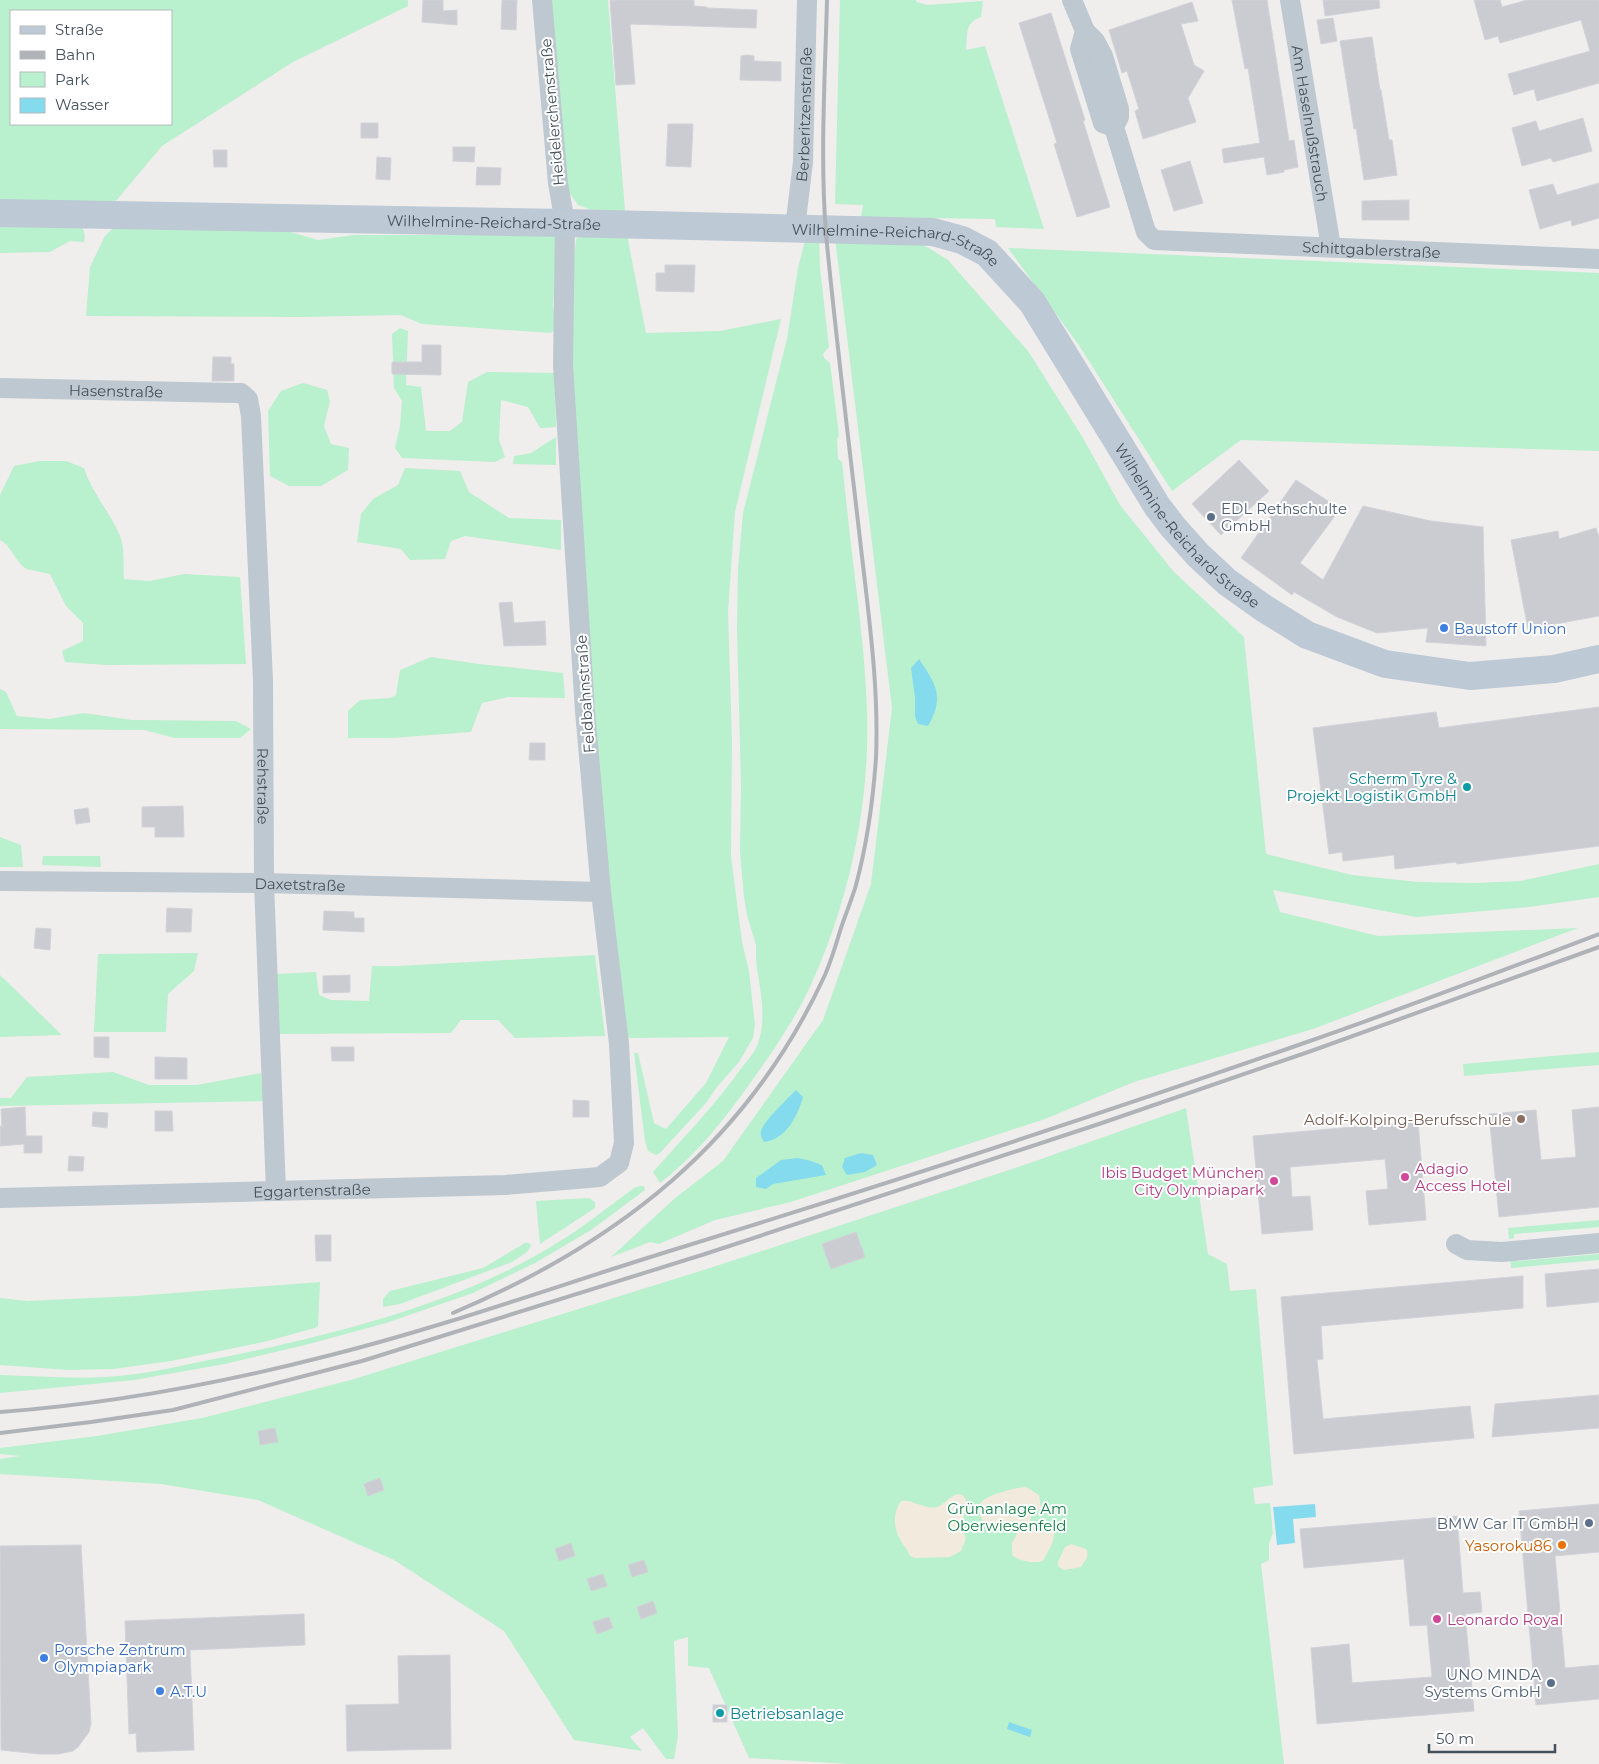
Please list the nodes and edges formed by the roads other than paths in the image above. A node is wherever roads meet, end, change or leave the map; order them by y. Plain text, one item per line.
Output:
1 (542, 0) edge
2 (807, 0) edge
3 (1072, 0) edge
4 (1290, 0) edge
5 (0, 213) edge
6 (565, 223) junction
7 (795, 228) junction
8 (1331, 247) junction
9 (1599, 258) edge
10 (0, 388) edge
11 (233, 393) joint
12 (1599, 659) edge
13 (0, 881) edge
14 (264, 883) junction
15 (600, 892) junction
16 (619, 1163) joint
17 (276, 1191) junction
18 (0, 1198) edge
19 (1599, 1243) edge
20 (1456, 1244) dead end

1 - 6 street, Heidelerchenstraße
2 - 7 street, Berberitzenstraße
3 - 8 street, Schittgablerstraße
4 - 8 street, Am Haselnußstrauch
5 - 6 street, Wilhelmine-Reichard-Straße
6 - 7 street, Wilhelmine-Reichard-Straße
6 - 15 street, Feldbahnstraße
7 - 12 street, Wilhelmine-Reichard-Straße
8 - 9 street, Schittgablerstraße
10 - 11 street, Hasenstraße
11 - 14 street, Rehstraße
13 - 14 street, Daxetstraße
14 - 15 street, Daxetstraße
14 - 17 street, Rehstraße
15 - 16 street, Feldbahnstraße
16 - 17 street, Eggartenstraße
17 - 18 street, Eggartenstraße
19 - 20 street

